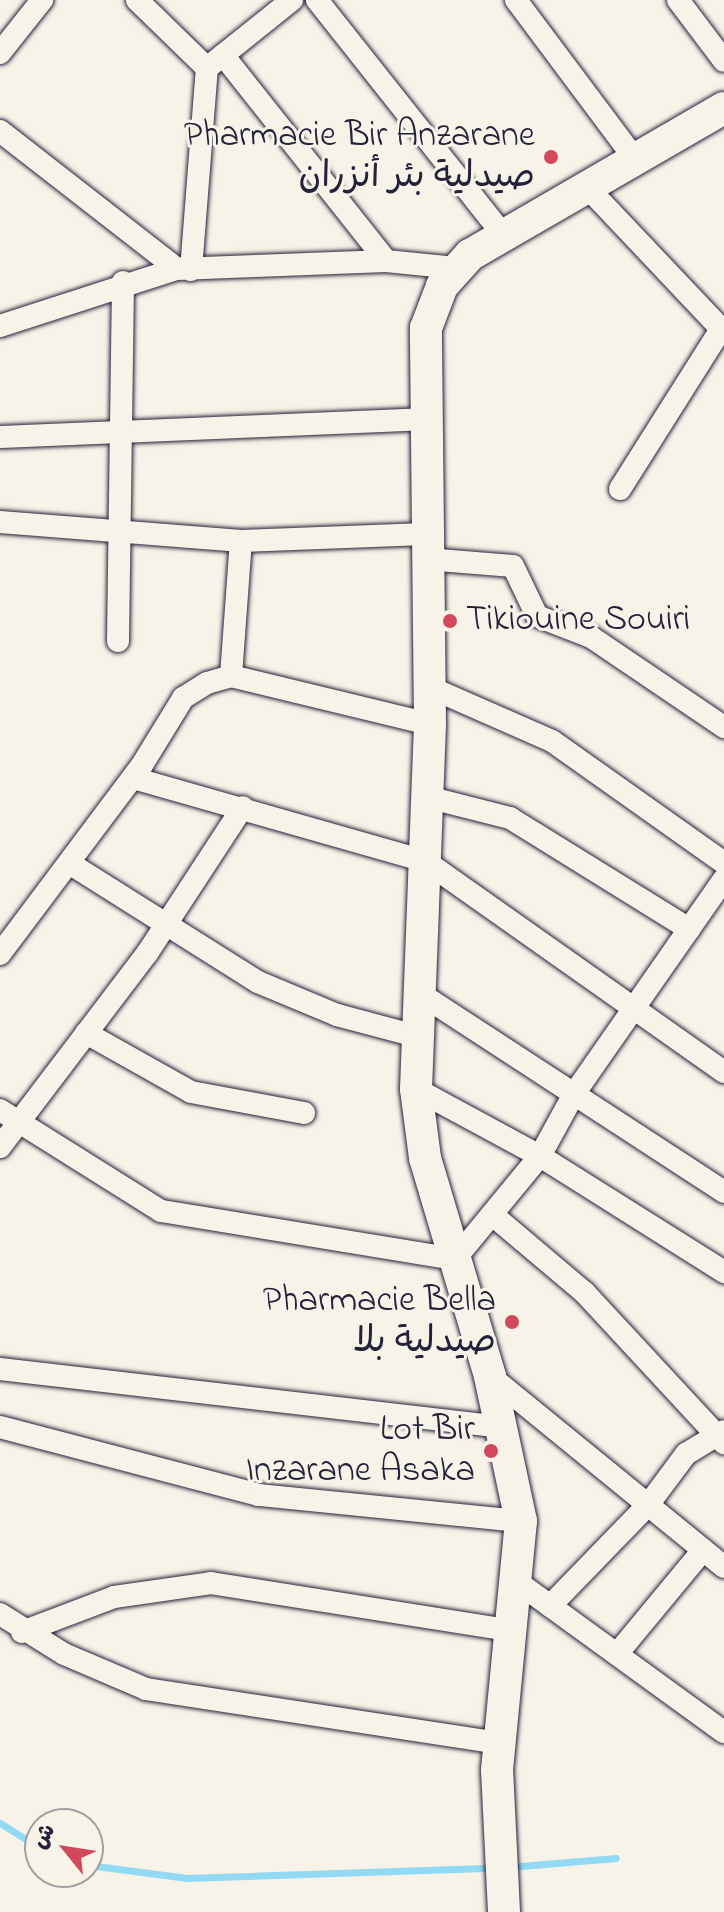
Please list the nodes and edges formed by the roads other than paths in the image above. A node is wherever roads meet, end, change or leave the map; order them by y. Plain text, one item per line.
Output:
1 (42, 0) edge
2 (137, 0) edge
3 (292, 0) edge
4 (317, 0) edge
5 (516, 0) edge
6 (678, 0) edge
7 (0, 53) edge
8 (724, 61) edge
9 (215, 62) junction
10 (724, 108) edge
11 (0, 131) edge
12 (635, 159) junction
13 (587, 187) junction
14 (503, 235) junction
15 (386, 261) junction
16 (456, 268) junction
17 (184, 270) junction
18 (123, 282) junction
19 (5, 318) edge
20 (723, 330) edge
21 (424, 419) junction
22 (124, 434) junction
23 (0, 437) edge
24 (620, 489) dead end
25 (0, 522) edge
26 (124, 532) junction
27 (241, 541) junction
28 (426, 546) junction
29 (118, 641) dead end
30 (231, 676) junction
31 (429, 687) junction
32 (430, 724) junction
33 (724, 727) edge
34 (133, 778) junction
35 (427, 797) junction
36 (243, 807) junction
37 (425, 861) junction
38 (69, 863) junction
39 (724, 863) edge
40 (724, 879) edge
41 (166, 925) junction
42 (689, 929) junction
43 (0, 954) edge
44 (416, 991) junction
45 (632, 1010) junction
46 (86, 1033) junction
47 (416, 1036) junction
48 (724, 1072) edge
49 (416, 1089) junction
50 (574, 1094) junction
51 (304, 1113) dead end
52 (9, 1117) edge
53 (0, 1147) edge
54 (540, 1156) junction
55 (724, 1192) edge
56 (495, 1217) junction
57 (455, 1259) junction
58 (724, 1272) edge
59 (0, 1369) edge
60 (490, 1376) junction
61 (0, 1427) edge
62 (502, 1427) junction
63 (722, 1437) edge
64 (648, 1505) junction
65 (521, 1521) junction
66 (703, 1550) junction
67 (724, 1567) edge
68 (520, 1584) junction
69 (550, 1606) junction
70 (0, 1614) edge
71 (514, 1631) junction
72 (22, 1632) junction
73 (617, 1654) junction
74 (724, 1732) edge
75 (499, 1743) junction
76 (504, 1912) edge

1 - 7 street
2 - 9 street
3 - 9 street
4 - 14 street
5 - 12 street
6 - 8 street
9 - 15 street
9 - 17 street
10 - 12 street
11 - 17 street
12 - 13 street
13 - 14 street
13 - 20 street
14 - 16 street
15 - 16 street
15 - 17 street
16 - 21 street
17 - 18 street
18 - 19 street
18 - 22 street
20 - 24 street
21 - 22 street
21 - 28 street
22 - 23 street
22 - 26 street
25 - 26 street
26 - 27 street
26 - 29 street
27 - 28 street
27 - 30 street
28 - 31 street
28 - 33 street
30 - 32 street
30 - 34 street
31 - 32 street
31 - 39 street
32 - 35 street
34 - 36 street
34 - 38 street
35 - 37 street
35 - 42 street
36 - 37 street
36 - 41 street
37 - 44 street
37 - 45 street
38 - 41 street
38 - 43 street
40 - 42 street
41 - 46 street
41 - 47 street
42 - 45 street
44 - 47 street
44 - 50 street
45 - 48 street
45 - 50 street
46 - 51 street
46 - 52 street
47 - 49 street
49 - 54 street
49 - 57 street
50 - 54 street
50 - 55 street
52 - 53 street
52 - 57 street
54 - 56 street
54 - 58 street
56 - 57 street
56 - 63 street
57 - 60 street
59 - 62 street
60 - 62 street
60 - 64 street
61 - 65 street
62 - 65 street
63 - 64 street
64 - 66 street
64 - 69 street
65 - 68 street
66 - 67 street
66 - 73 street
68 - 69 street
68 - 71 street
69 - 73 street
70 - 72 street
71 - 72 street
71 - 75 street
72 - 75 street
73 - 74 street
75 - 76 street

